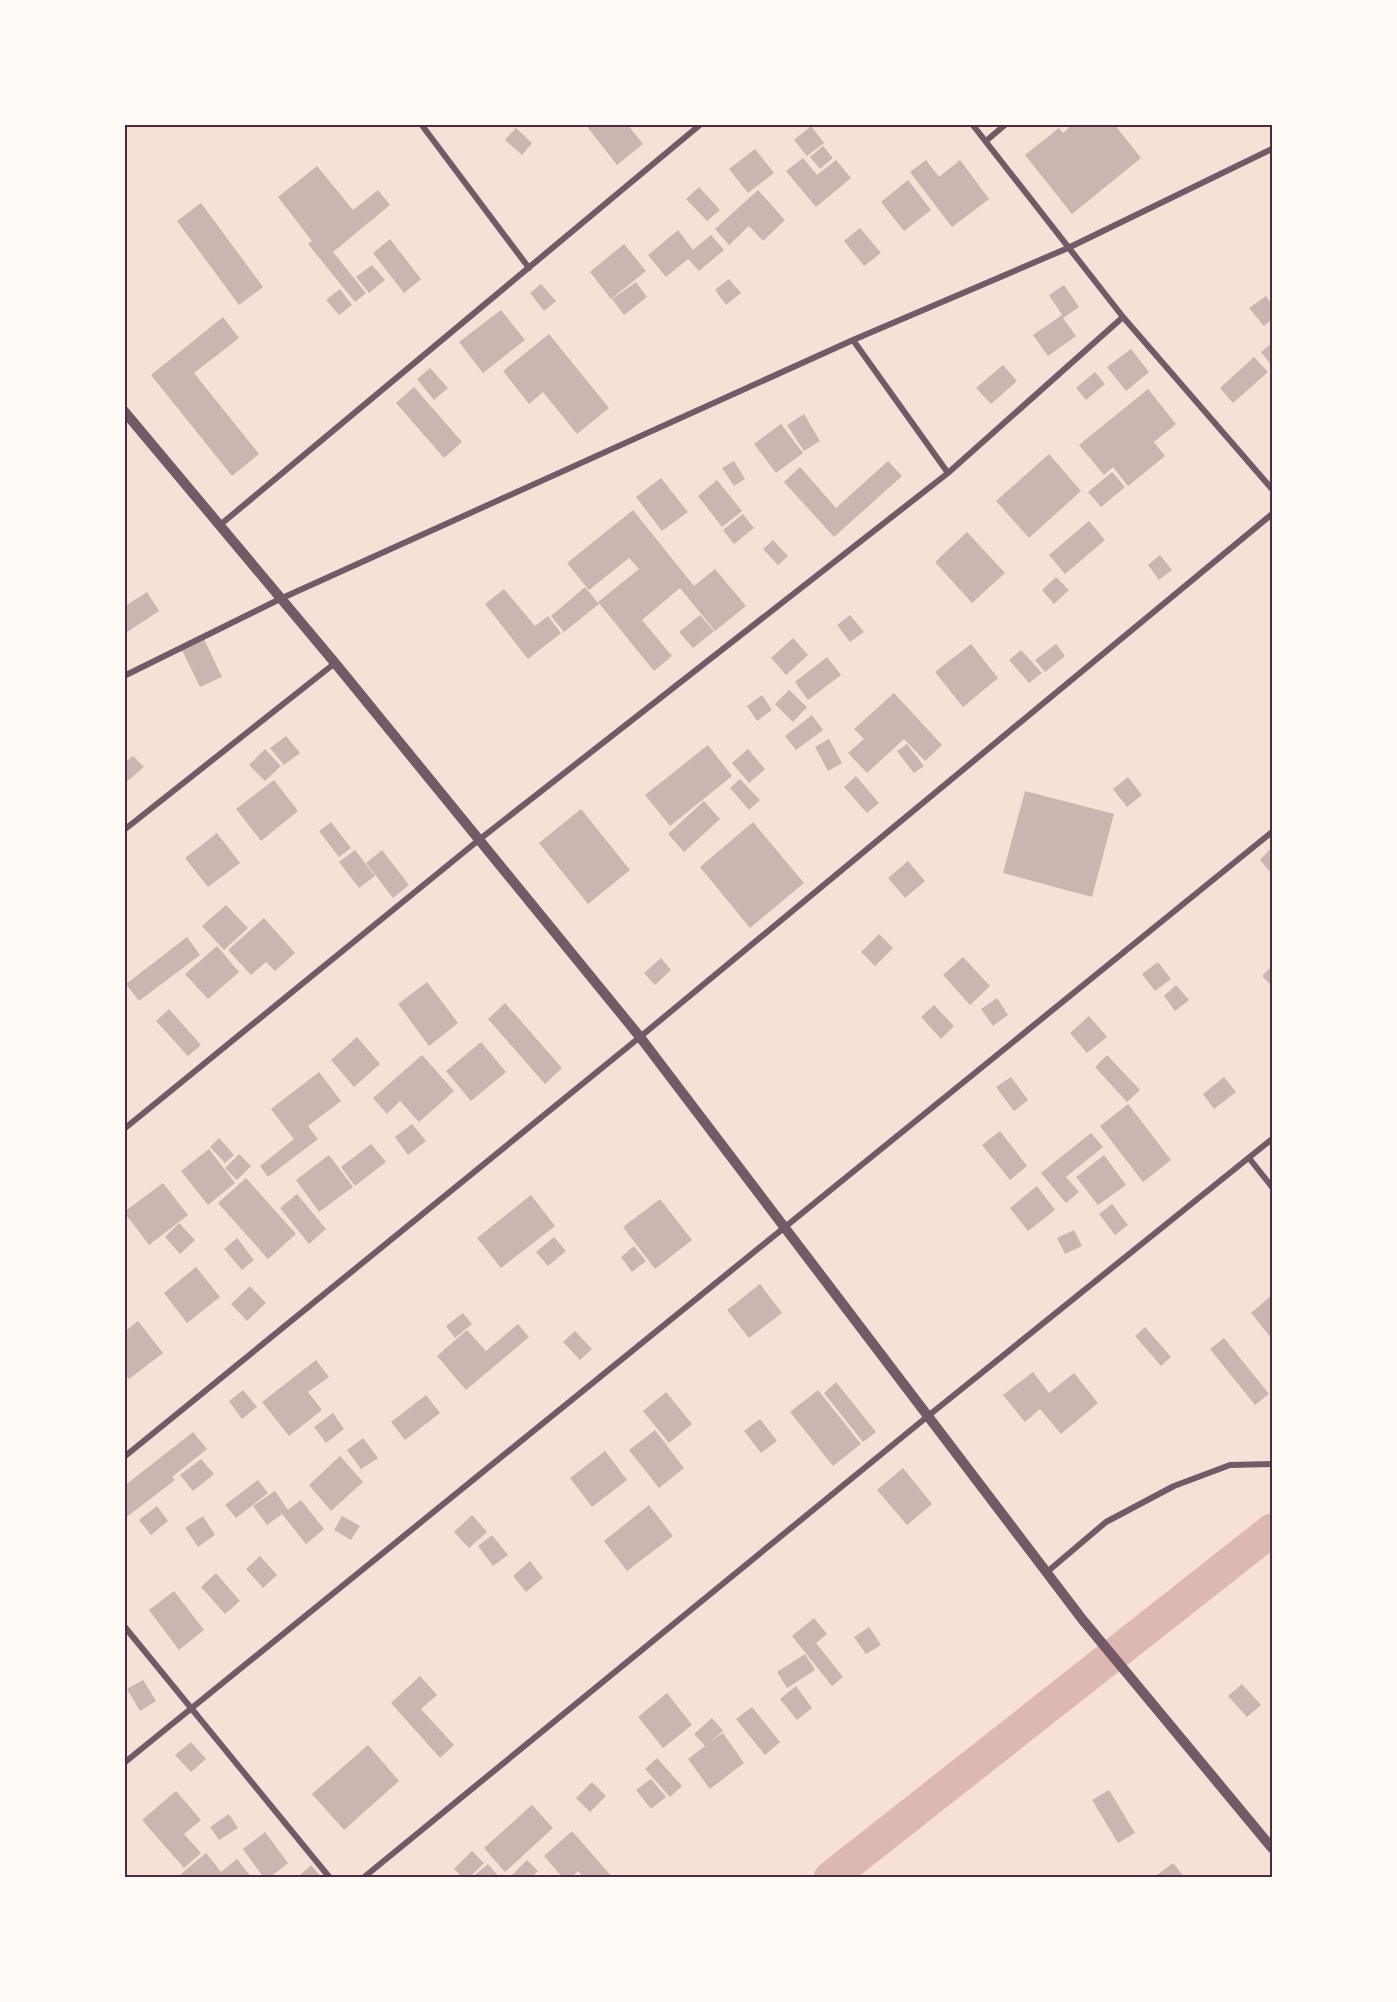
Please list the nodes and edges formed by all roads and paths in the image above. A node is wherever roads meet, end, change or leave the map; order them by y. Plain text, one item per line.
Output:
1 (421, 124) edge
2 (701, 124) edge
3 (972, 124) edge
4 (1006, 124) edge
5 (986, 141) junction
6 (1272, 149) edge
7 (1068, 248) junction
8 (529, 268) junction
9 (1123, 318) junction
10 (853, 340) junction
11 (124, 411) edge
12 (948, 473) junction
13 (1272, 489) edge
14 (1272, 514) edge
15 (220, 525) junction
16 (280, 599) junction
17 (335, 663) junction
18 (124, 676) edge
19 (124, 830) edge
20 (1272, 832) edge
21 (480, 839) junction
22 (640, 1037) junction
23 (124, 1129) edge
24 (1272, 1139) edge
25 (1249, 1158) junction
26 (1272, 1187) edge
27 (783, 1229) junction
28 (928, 1416) junction
29 (124, 1457) edge
30 (1272, 1464) edge
31 (1047, 1572) junction
32 (124, 1626) edge
33 (191, 1708) junction
34 (124, 1763) edge
35 (1272, 1848) edge
36 (330, 1878) edge
37 (363, 1878) edge

1 - 8 street
2 - 8 street
3 - 5 street
4 - 5 street
5 - 7 street
6 - 7 street
7 - 9 street
7 - 10 street
8 - 15 street
9 - 12 street
9 - 13 street
10 - 12 street
10 - 16 street
11 - 15 street
12 - 21 street
14 - 22 street
15 - 16 street
16 - 17 street
16 - 18 street
17 - 19 street
17 - 21 street
20 - 27 street
21 - 22 street
21 - 23 street
22 - 27 street
22 - 29 street
24 - 25 street
25 - 26 street
25 - 28 street
27 - 28 street
27 - 33 street
28 - 31 street
28 - 37 street
30 - 31 street
31 - 35 street
32 - 33 street
33 - 34 street
33 - 36 street

